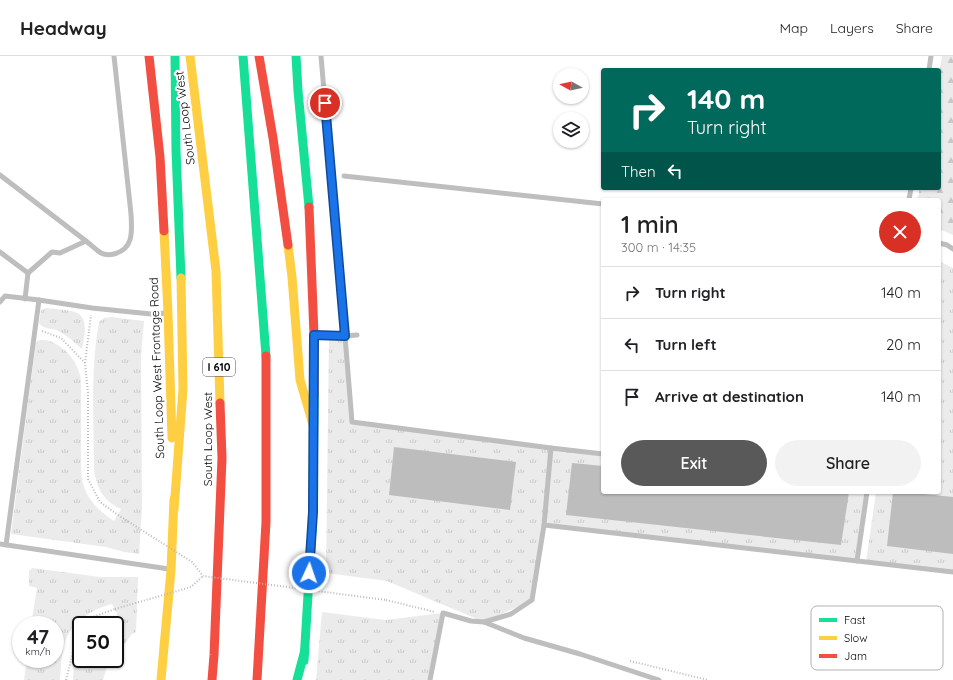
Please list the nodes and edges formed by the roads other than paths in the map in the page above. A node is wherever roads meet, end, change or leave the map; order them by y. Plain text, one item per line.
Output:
1 (114, 56) edge
2 (149, 56) edge
3 (175, 56) edge
4 (190, 56) edge
5 (243, 56) edge
6 (258, 56) edge
7 (296, 56) edge
8 (321, 56) edge
9 (932, 56) edge
10 (929, 68) edge
11 (0, 175) edge
12 (344, 176) dead end
13 (601, 204) edge
14 (86, 241) junction
15 (941, 244) edge
16 (953, 248) edge
17 (0, 252) edge
18 (28, 273) junction
19 (25, 299) junction
20 (39, 300) junction
21 (0, 302) edge
22 (168, 313) junction
23 (314, 335) junction
24 (357, 335) dead end
25 (345, 336) junction
26 (314, 428) junction
27 (551, 448) junction
28 (601, 454) edge
29 (867, 494) edge
30 (174, 510) junction
31 (544, 525) junction
32 (3, 545) edge
33 (857, 561) junction
34 (170, 570) junction
35 (953, 572) edge
36 (484, 622) junction
37 (305, 650) junction
38 (161, 680) edge
39 (212, 680) edge
40 (258, 680) edge
41 (296, 680) edge
42 (302, 680) edge
43 (430, 680) edge
44 (659, 680) edge

1 - 14 lane
2 - 22 main road, South Loop West Frontage Road
3 - 30 main road
4 - 39 main road, South Loop West / I 610
5 - 40 main road
6 - 26 main road
7 - 23 main road
8 - 25 lane
9 - 10 lane
11 - 14 lane
12 - 13 lane
14 - 18 lane
15 - 16 lane
17 - 18 lane
18 - 19 lane
19 - 20 lane
19 - 21 lane
20 - 22 lane
20 - 32 lane
22 - 30 main road, South Loop West Frontage Road
23 - 25 lane
23 - 26 main road
24 - 25 lane
25 - 27 lane
26 - 37 main road
27 - 28 lane
27 - 31 lane
29 - 33 lane
30 - 34 main road, South Loop West Frontage Road
31 - 33 lane
31 - 36 lane
32 - 34 lane
33 - 35 lane
34 - 38 main road, South Loop West Frontage Road
36 - 43 lane
36 - 44 lane
37 - 41 main road
37 - 42 main road

